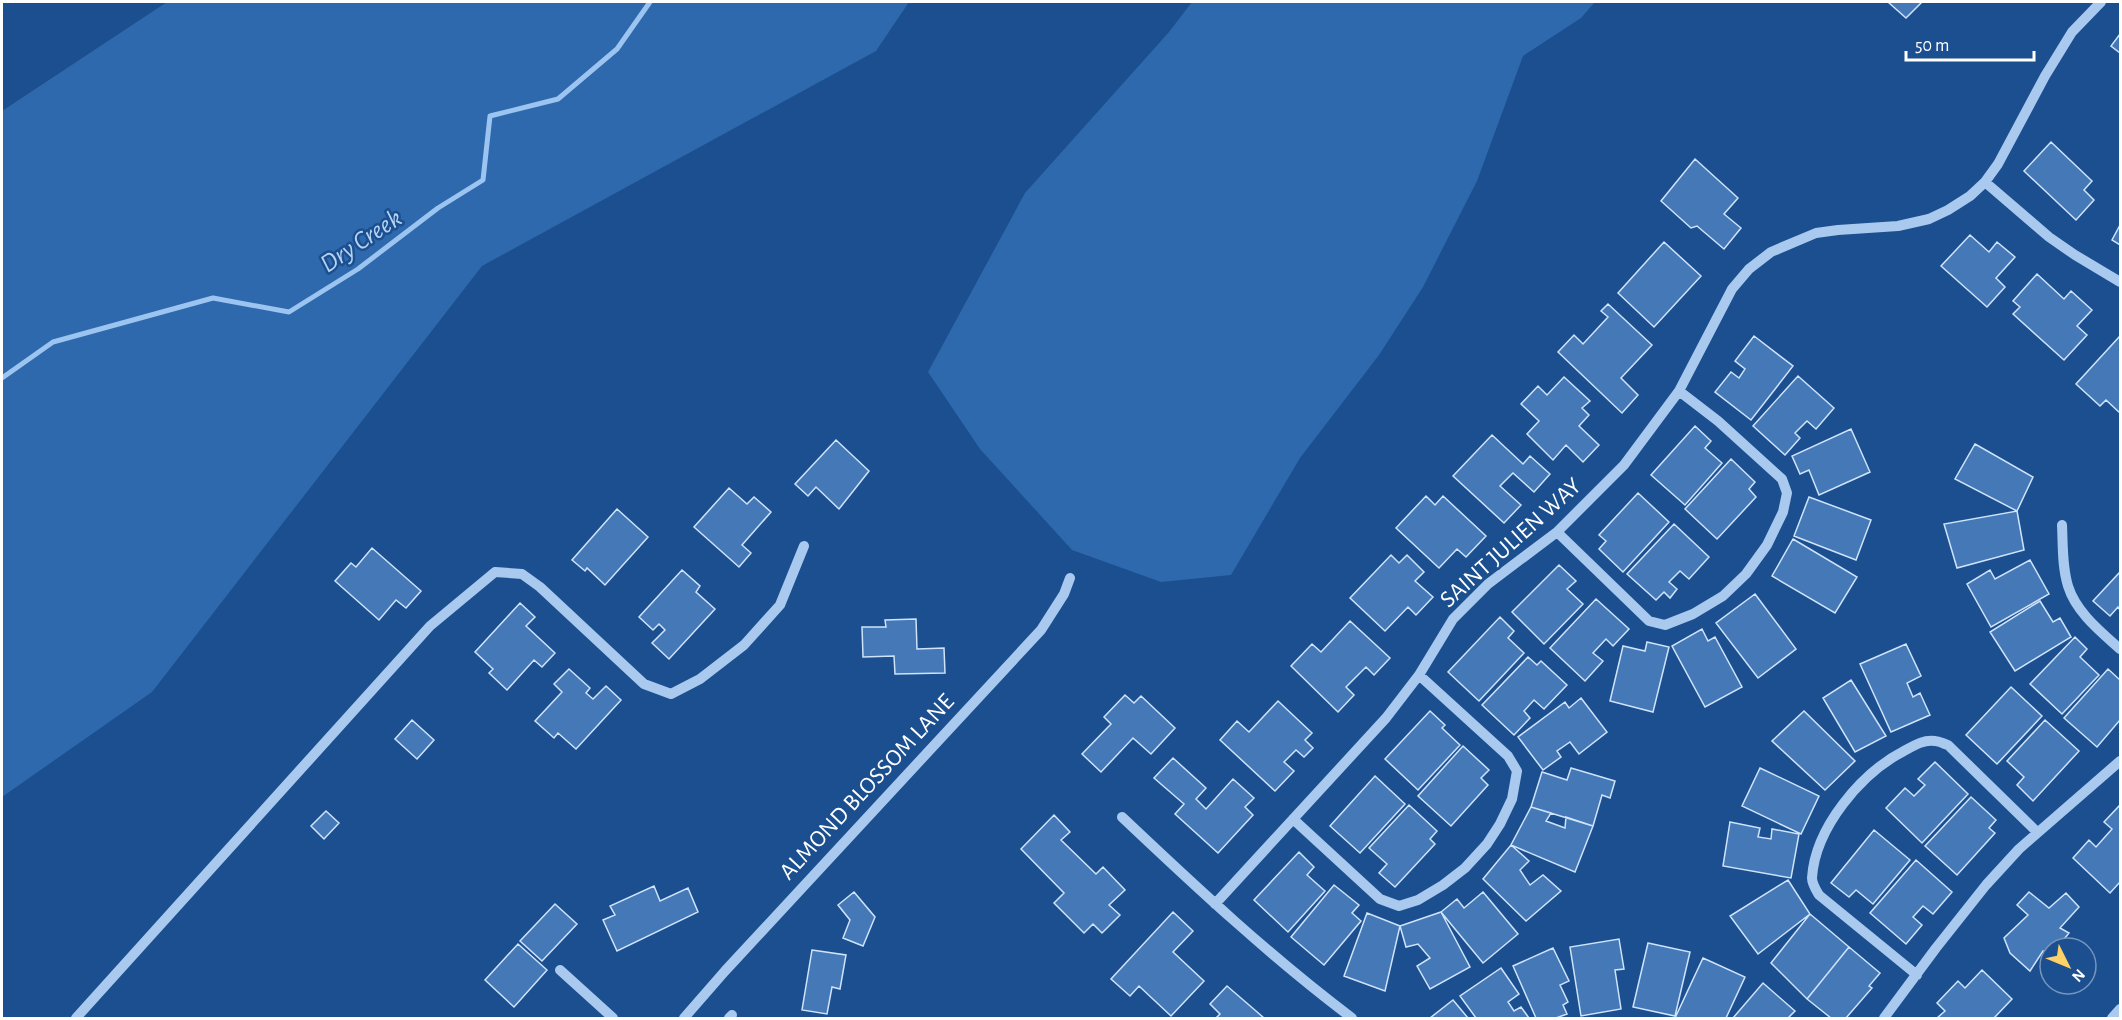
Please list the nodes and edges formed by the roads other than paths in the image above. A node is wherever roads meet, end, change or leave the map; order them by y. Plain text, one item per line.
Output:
1 (2101, 2) edge
2 (1985, 182) junction
3 (2121, 282) edge
4 (1678, 391) junction
5 (2062, 525) dead end
6 (1557, 532) junction
7 (804, 546) dead end
8 (1070, 578) dead end
9 (2121, 649) edge
10 (1419, 675) junction
11 (2121, 761) edge
12 (1122, 817) dead end
13 (1293, 819) junction
14 (2037, 832) junction
15 (1215, 904) junction
16 (560, 970) dead end
17 (1917, 975) junction
18 (2121, 1009) edge
19 (76, 1018) edge
20 (613, 1018) edge
21 (684, 1018) edge
22 (1352, 1018) edge
23 (1884, 1018) edge
24 (2112, 1018) edge

1 - 2 street
2 - 3 street
2 - 4 street, SAINT JULIEN WAY
4 - 6 street, SAINT JULIEN WAY
4 - 6 street
5 - 9 street
6 - 10 street, SAINT JULIEN WAY
7 - 19 street
8 - 21 street, ALMOND BLOSSOM LANE
10 - 13 street, SAINT JULIEN WAY
10 - 13 street
11 - 14 street
12 - 15 street
13 - 15 street, SAINT JULIEN WAY
14 - 17 street
14 - 17 street
15 - 22 street
16 - 20 street
17 - 23 street
18 - 24 street

